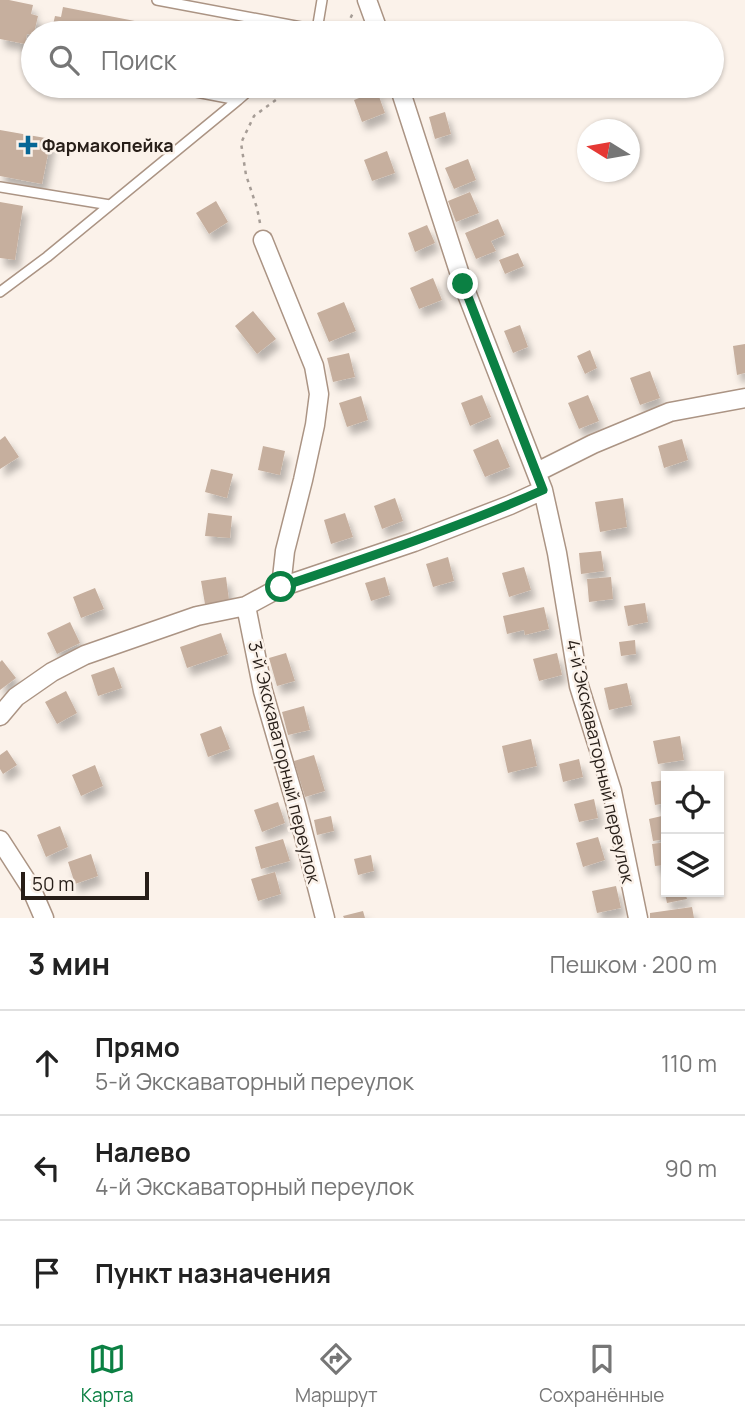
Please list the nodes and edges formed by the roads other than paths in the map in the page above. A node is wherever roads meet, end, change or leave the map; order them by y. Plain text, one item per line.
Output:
1 (157, 0) edge
2 (322, 0) edge
3 (360, 6) edge
4 (261, 21) edge
5 (317, 21) edge
6 (371, 21) edge
7 (228, 98) edge
8 (240, 98) edge
9 (402, 98) edge
10 (238, 100) junction
11 (0, 187) edge
12 (110, 205) junction
13 (263, 240) road end
14 (0, 292) edge
15 (745, 398) edge
16 (537, 472) junction
17 (543, 490) junction
18 (281, 587) junction
19 (246, 606) junction
20 (0, 716) edge
21 (0, 840) edge
22 (44, 918) edge
23 (325, 918) edge
24 (638, 918) edge

1 - 4 lane
2 - 5 lane
3 - 6 street
7 - 10 lane
8 - 10 lane
9 - 16 street, 4-й Экскаваторный переулок
10 - 12 lane
11 - 12 lane
12 - 14 lane
13 - 18 street
15 - 16 street
16 - 17 street, 4-й Экскаваторный переулок
17 - 18 street
17 - 24 street, 4-й Экскаваторный переулок
18 - 19 street
19 - 20 street
19 - 23 street, 3-й Экскаваторный переулок
21 - 22 street

